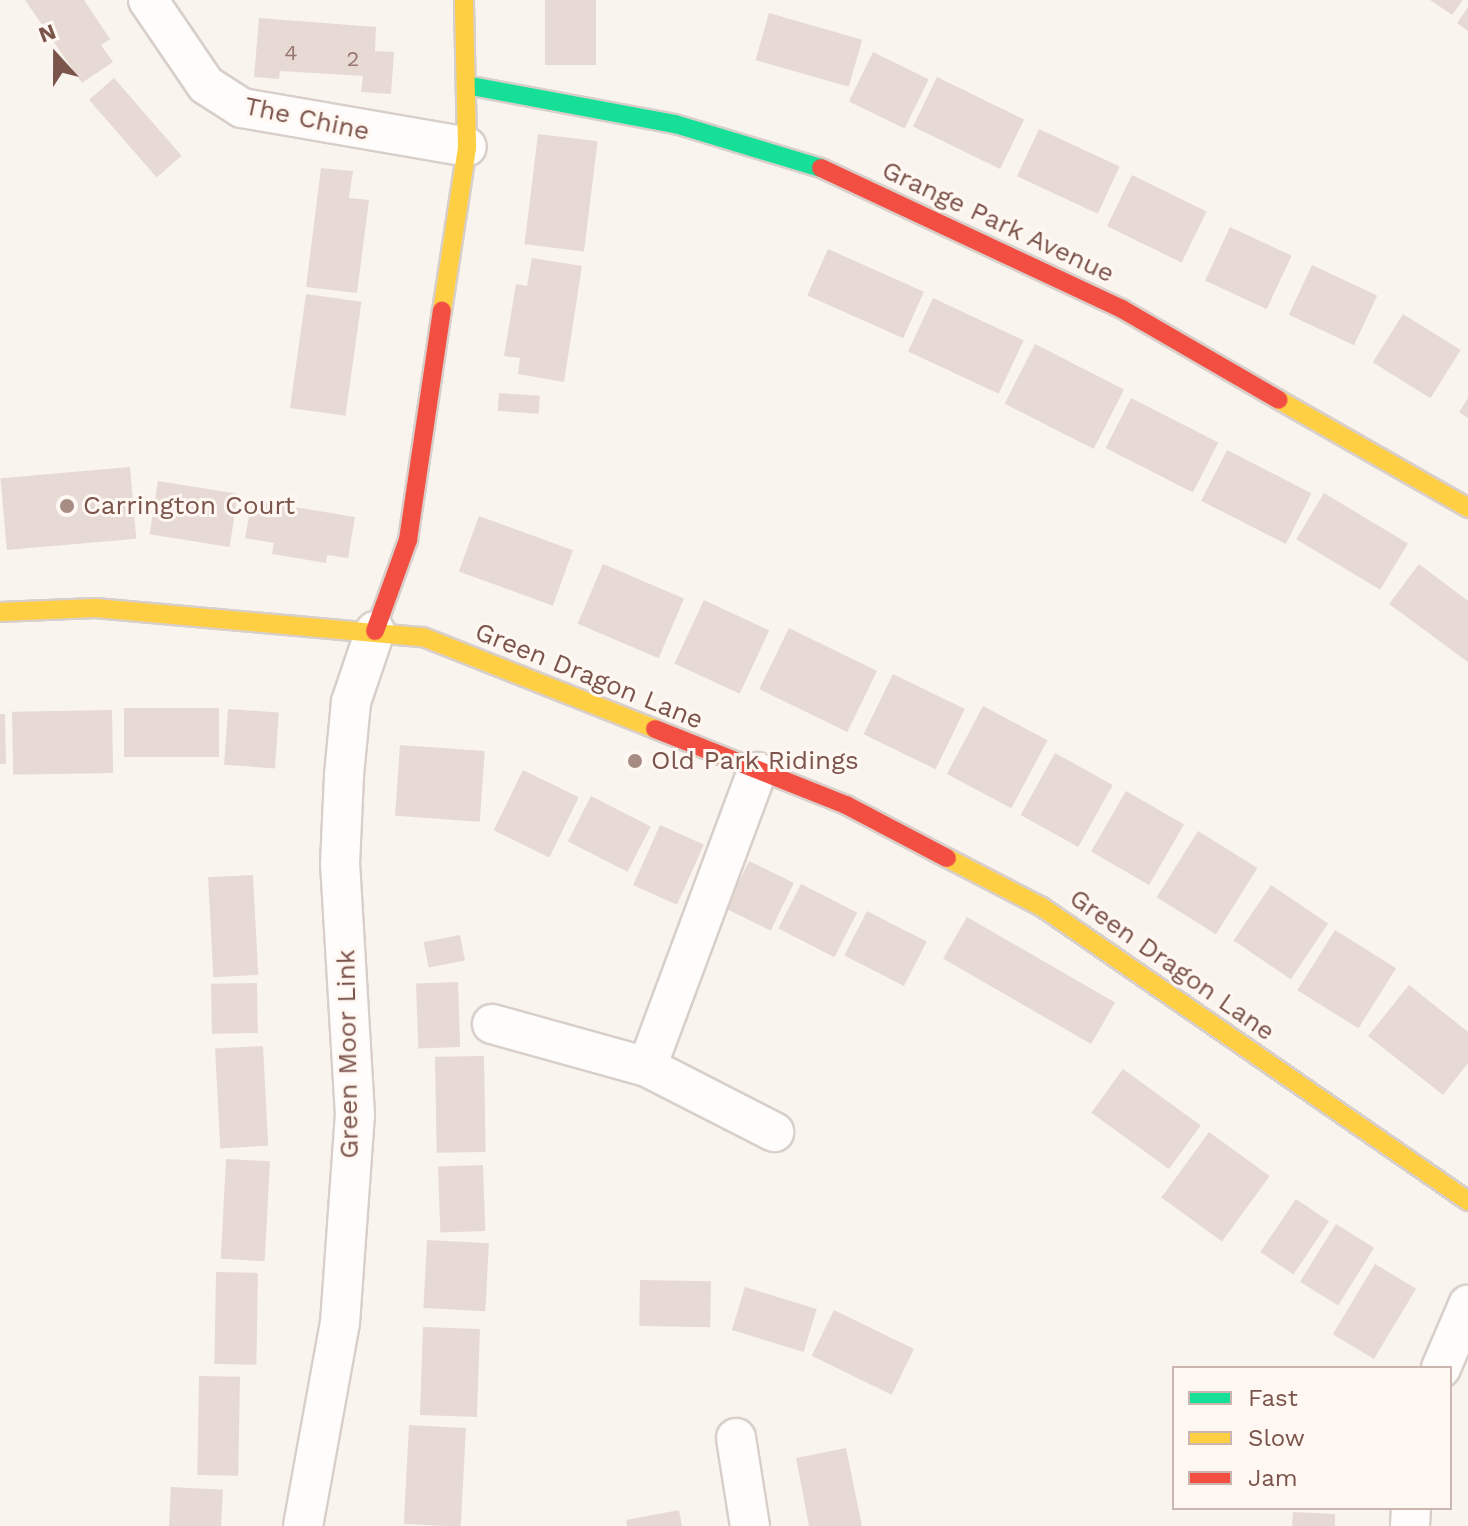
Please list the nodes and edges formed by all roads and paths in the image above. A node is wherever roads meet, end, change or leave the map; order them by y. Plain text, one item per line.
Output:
1 (148, 0) edge
2 (464, 0) edge
3 (466, 85) junction
4 (467, 147) junction
5 (1468, 508) edge
6 (0, 612) edge
7 (375, 631) junction
8 (757, 772) junction
9 (492, 1024) dead end
10 (647, 1067) junction
11 (774, 1132) dead end
12 (1468, 1201) edge
13 (1468, 1305) edge
14 (1442, 1366) edge
15 (736, 1438) dead end
16 (303, 1526) edge
17 (750, 1526) edge

1 - 4 street, The Chine
2 - 3 street
3 - 4 street
3 - 5 street, Grange Park Avenue
4 - 7 street
6 - 7 street, Green Dragon Lane
7 - 8 street, Green Dragon Lane
7 - 16 street, Green Moor Link
8 - 10 street
8 - 12 street, Green Dragon Lane
9 - 10 street
10 - 11 street
13 - 14 street
15 - 17 street

